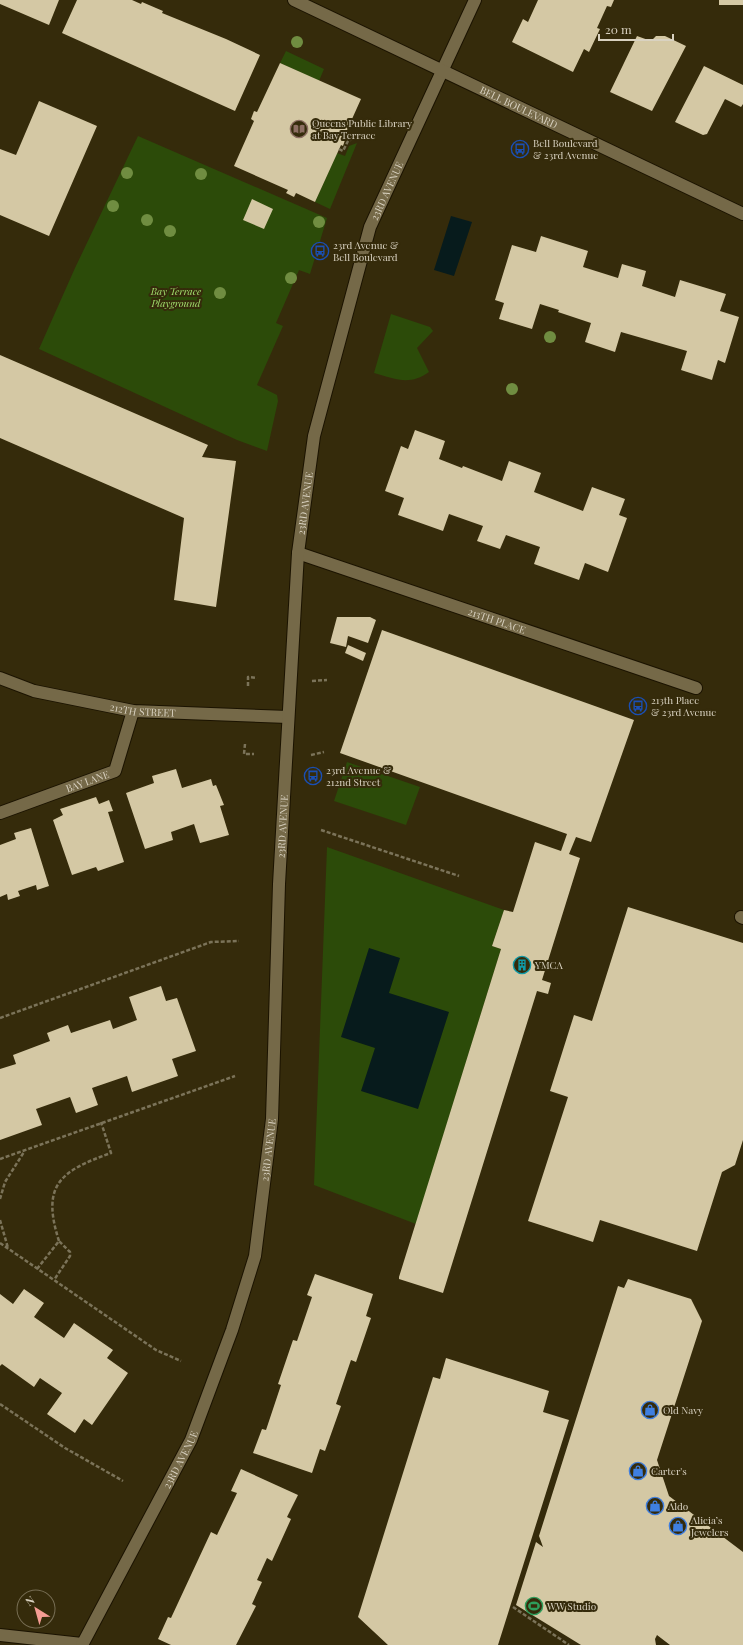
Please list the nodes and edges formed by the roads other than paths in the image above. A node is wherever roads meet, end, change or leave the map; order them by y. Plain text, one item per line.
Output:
1 (294, 0) edge
2 (475, 0) edge
3 (441, 71) junction
4 (743, 214) edge
5 (298, 553) junction
6 (0, 678) edge
7 (696, 688) dead end
8 (133, 711) junction
9 (288, 717) junction
10 (0, 813) edge
11 (0, 1635) edge
12 (82, 1644) edge

1 - 3 street, BELL BOULEVARD
2 - 3 street, 23RD AVENUE
3 - 4 street, BELL BOULEVARD
3 - 5 street, 23RD AVENUE
5 - 7 street, 213TH PLACE
5 - 9 street, 23RD AVENUE
6 - 8 street, 212TH STREET
8 - 9 street, 212TH STREET
8 - 10 street, BAY LANE
9 - 12 street, 23RD AVENUE
11 - 12 street

